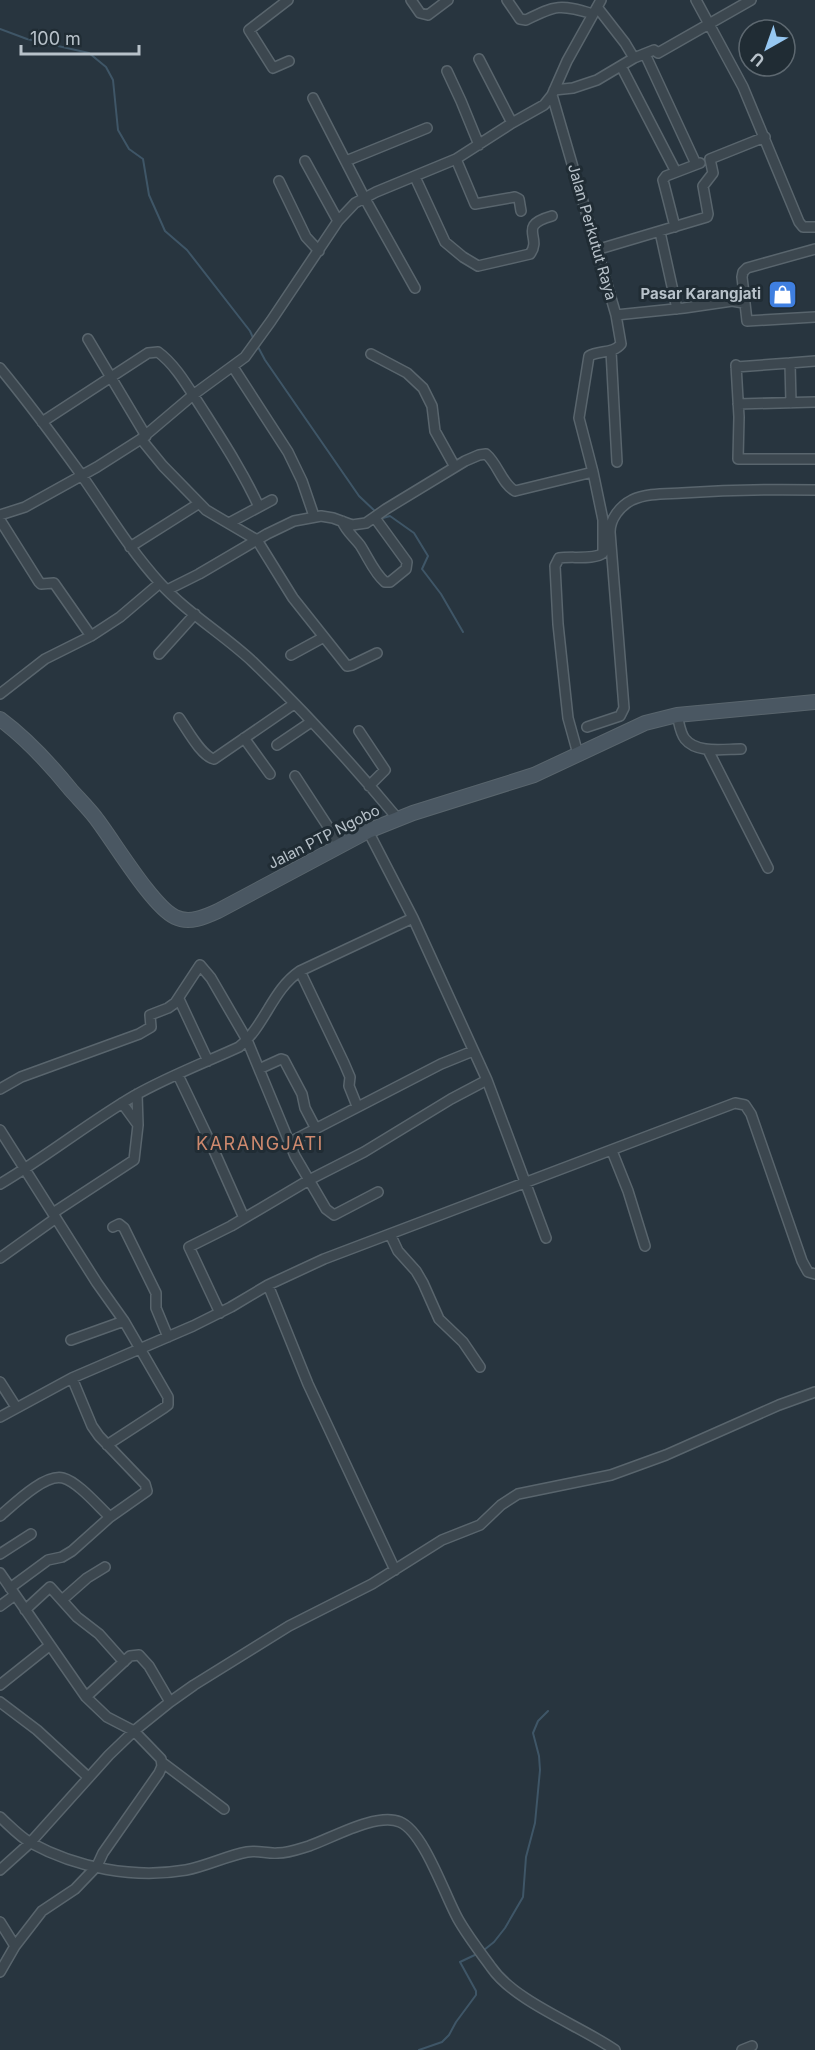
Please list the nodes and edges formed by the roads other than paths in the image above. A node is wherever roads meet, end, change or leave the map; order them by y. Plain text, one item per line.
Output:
1 (288, 0) edge
2 (411, 0) edge
3 (448, 0) edge
4 (507, 0) edge
5 (696, 0) edge
6 (751, 0) edge
7 (597, 7) edge
8 (709, 23) junction
9 (645, 54) junction
10 (634, 58) junction
11 (479, 59) dead end
12 (290, 61) dead end
13 (621, 66) junction
14 (447, 71) dead end
15 (553, 92) junction
16 (313, 98) dead end
17 (512, 123) junction
18 (427, 128) dead end
19 (765, 137) junction
20 (479, 145) junction
21 (456, 159) junction
22 (710, 159) junction
23 (305, 161) dead end
24 (346, 161) junction
25 (696, 164) junction
26 (676, 172) junction
27 (415, 177) junction
28 (279, 181) dead end
29 (364, 197) junction
30 (521, 211) dead end
31 (552, 216) dead end
32 (338, 221) junction
33 (675, 227) junction
34 (815, 227) edge
35 (660, 232) junction
36 (815, 249) edge
37 (596, 250) junction
38 (319, 251) junction
39 (415, 288) dead end
40 (744, 303) junction
41 (677, 309) junction
42 (616, 315) junction
43 (815, 317) edge
44 (88, 339) dead end
45 (611, 351) junction
46 (371, 354) dead end
47 (815, 361) edge
48 (790, 363) junction
49 (232, 367) junction
50 (0, 368) edge
51 (112, 377) junction
52 (193, 395) junction
53 (815, 402) edge
54 (791, 403) junction
55 (738, 404) junction
56 (42, 422) junction
57 (143, 438) junction
58 (815, 459) edge
59 (617, 462) dead end
60 (455, 467) junction
61 (593, 472) junction
62 (81, 475) junction
63 (815, 490) edge
64 (272, 500) dead end
65 (198, 504) junction
66 (259, 507) junction
67 (0, 515) edge
68 (314, 516) junction
69 (376, 517) junction
70 (0, 520) edge
71 (342, 521) junction
72 (229, 524) junction
73 (257, 540) junction
74 (130, 547) junction
75 (164, 586) junction
76 (195, 614) junction
77 (92, 636) junction
78 (324, 637) junction
79 (377, 653) dead end
80 (159, 654) dead end
81 (291, 655) dead end
82 (0, 694) edge
83 (815, 702) edge
84 (294, 704) junction
85 (677, 715) junction
86 (179, 718) dead end
87 (0, 719) edge
88 (311, 722) junction
89 (587, 728) dead end
90 (359, 731) dead end
91 (244, 738) junction
92 (277, 745) dead end
93 (741, 749) dead end
94 (708, 750) junction
95 (578, 754) junction
96 (270, 774) dead end
97 (296, 776) dead end
98 (369, 786) junction
99 (398, 819) junction
100 (368, 831) junction
101 (340, 845) junction
102 (768, 868) dead end
103 (412, 918) junction
104 (300, 971) junction
105 (179, 999) junction
106 (247, 1041) junction
107 (473, 1051) junction
108 (208, 1061) junction
109 (259, 1069) junction
110 (178, 1075) junction
111 (487, 1080) junction
112 (0, 1089) edge
113 (137, 1094) junction
114 (122, 1103) junction
115 (357, 1106) junction
116 (138, 1125) junction
117 (316, 1129) junction
118 (0, 1130) edge
119 (290, 1142) junction
120 (612, 1151) junction
121 (24, 1170) junction
122 (309, 1180) junction
123 (526, 1181) junction
124 (0, 1184) edge
125 (378, 1192) dead end
126 (54, 1215) junction
127 (244, 1218) junction
128 (113, 1227) dead end
129 (390, 1234) junction
130 (546, 1238) dead end
131 (645, 1246) dead end
132 (0, 1258) edge
133 (815, 1274) edge
134 (268, 1285) junction
135 (220, 1313) junction
136 (124, 1321) junction
137 (168, 1337) junction
138 (71, 1340) dead end
139 (140, 1348) junction
140 (480, 1368) dead end
141 (72, 1378) junction
142 (0, 1382) edge
143 (815, 1392) edge
144 (16, 1407) junction
145 (0, 1417) edge
146 (107, 1445) junction
147 (0, 1516) edge
148 (110, 1517) junction
149 (31, 1533) dead end
150 (0, 1554) edge
151 (105, 1567) dead end
152 (395, 1570) junction
153 (0, 1573) edge
154 (12, 1592) junction
155 (62, 1600) junction
156 (0, 1606) edge
157 (25, 1610) junction
158 (49, 1646) junction
159 (124, 1662) junction
160 (2, 1679) edge
161 (86, 1697) junction
162 (0, 1702) edge
163 (170, 1702) junction
164 (134, 1731) junction
165 (163, 1763) junction
166 (88, 1777) junction
167 (224, 1809) dead end
168 (0, 1817) edge
169 (30, 1843) junction
170 (96, 1866) junction
171 (0, 1870) edge
172 (0, 1922) edge
173 (15, 1946) junction
174 (0, 1972) edge
175 (752, 2046) dead end
176 (615, 2050) edge
177 (742, 2050) edge

1 - 12 street
2 - 3 street
4 - 7 street
5 - 8 street
6 - 8 street
7 - 10 street
7 - 15 street
8 - 9 street
8 - 19 street
9 - 10 street
9 - 25 street
10 - 13 street
11 - 17 street
13 - 15 street
13 - 26 street
14 - 20 street
15 - 17 street
15 - 37 street, Jalan Perkutut Raya
16 - 24 street
17 - 20 street
18 - 24 street
19 - 22 street
19 - 34 street
20 - 21 street
21 - 27 street
21 - 30 street
22 - 25 street
22 - 33 street
23 - 32 street
24 - 29 street
25 - 26 street
26 - 33 street
27 - 29 street
27 - 31 street
28 - 38 street
29 - 32 street
29 - 39 street
32 - 38 street
33 - 35 street
35 - 37 street
35 - 41 street
36 - 40 street
37 - 42 street, Jalan Perkutut Raya
38 - 49 street
40 - 41 street, Jalan Perkutut Raya
40 - 43 street
41 - 42 street, Jalan Perkutut Raya
42 - 45 street
44 - 51 street
45 - 59 street
45 - 61 street
46 - 60 street
47 - 48 street
48 - 54 street
48 - 55 street
49 - 52 street
49 - 68 street
50 - 56 street
51 - 52 street
51 - 56 street
51 - 57 street
52 - 57 street
52 - 66 street
53 - 54 street
54 - 55 street
55 - 58 street
56 - 62 street
57 - 62 street
57 - 65 street
60 - 61 street
60 - 69 street
61 - 95 street
62 - 67 street
62 - 74 street
63 - 89 street
64 - 66 street
65 - 72 street
65 - 74 street
66 - 72 street
68 - 71 street
68 - 73 street
69 - 71 street
69 - 71 street
70 - 77 street
72 - 73 street
73 - 75 street
73 - 78 street
74 - 75 street
75 - 76 street
75 - 77 street
76 - 80 street
76 - 84 street
77 - 82 street
78 - 79 street
78 - 81 street
83 - 85 main road, Jalan PTP Ngobo
84 - 88 street
84 - 91 street
85 - 94 street
85 - 95 main road, Jalan PTP Ngobo
86 - 91 street
87 - 101 main road, Jalan PTP Ngobo
88 - 92 street
88 - 98 street
90 - 98 street
91 - 96 street
93 - 94 street
94 - 102 street
95 - 99 main road, Jalan PTP Ngobo
97 - 101 street
98 - 99 street
99 - 100 main road, Jalan PTP Ngobo
100 - 101 main road, Jalan PTP Ngobo
100 - 103 street
103 - 104 street
103 - 107 street
104 - 106 street
104 - 115 street
105 - 106 street
105 - 108 street
105 - 112 street
106 - 108 street
106 - 109 street
107 - 111 street
107 - 115 street
108 - 110 street
109 - 117 street
109 - 119 street
110 - 113 street
110 - 127 street
111 - 122 street
111 - 123 street
113 - 114 street
113 - 116 street
114 - 116 street
114 - 121 street
115 - 117 street
116 - 126 street
117 - 119 street
118 - 121 street
119 - 122 street
120 - 123 street
120 - 131 street
120 - 133 street
121 - 124 street
121 - 126 street
122 - 125 street
122 - 127 street
123 - 129 street
123 - 130 street
126 - 132 street
126 - 136 street
127 - 135 street
128 - 137 street
129 - 134 street
129 - 140 street
134 - 135 street
134 - 152 street
135 - 137 street
136 - 138 street
136 - 139 street
137 - 139 street
139 - 141 street
139 - 146 street
141 - 144 street
141 - 146 street
142 - 144 street
143 - 152 street
144 - 145 street
146 - 148 street
147 - 148 street
148 - 154 street
149 - 150 street
151 - 155 street
152 - 163 street
153 - 154 street
154 - 156 street
154 - 157 street
155 - 157 street
155 - 159 street
157 - 158 street
158 - 160 street
158 - 161 street
159 - 161 street
159 - 163 street
161 - 164 street
162 - 166 street
163 - 164 street
164 - 165 street
164 - 166 street
165 - 167 street
165 - 170 street
166 - 169 street
168 - 169 street
169 - 170 street
169 - 171 street
170 - 173 street
170 - 176 street
172 - 173 street
173 - 174 street
175 - 177 street

